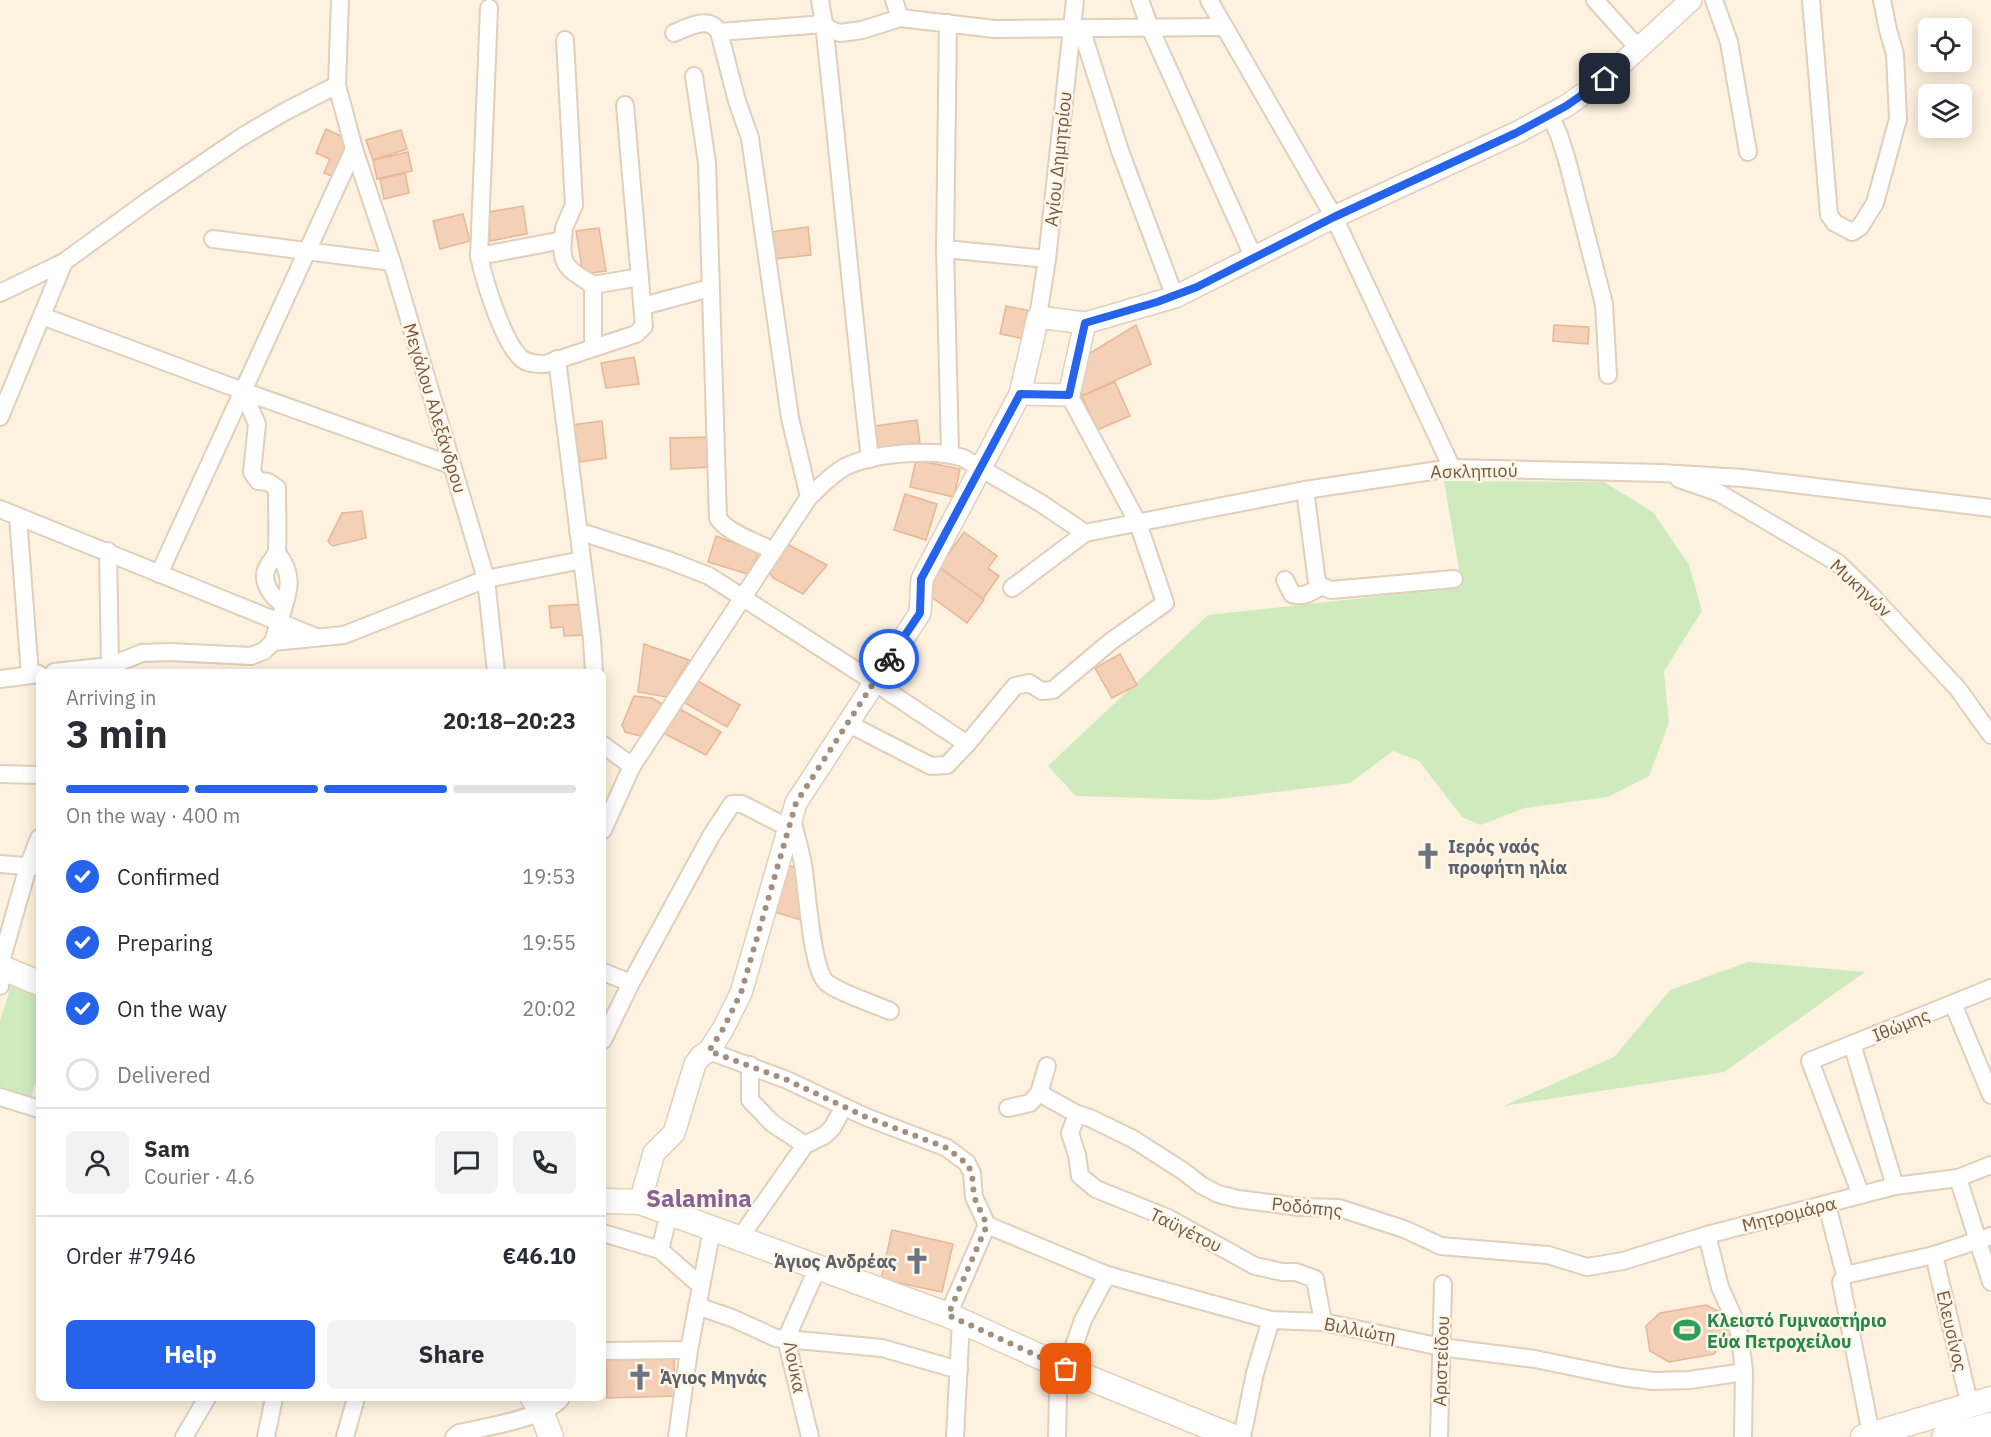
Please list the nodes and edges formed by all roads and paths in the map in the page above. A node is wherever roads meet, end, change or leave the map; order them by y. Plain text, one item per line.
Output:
1 (820, 0) edge
2 (894, 0) edge
3 (1075, 0) edge
4 (1140, 0) edge
5 (1209, 0) edge
6 (1595, 0) edge
7 (1691, 0) edge
8 (1714, 0) edge
9 (1812, 0) edge
10 (1882, 0) edge
11 (343, 2) edge
12 (489, 8) dead end
13 (900, 18) junction
14 (948, 23) junction
15 (824, 24) junction
16 (1224, 27) junction
17 (1076, 28) junction
18 (1150, 28) junction
19 (719, 32) junction
20 (674, 33) dead end
21 (565, 40) dead end
22 (1639, 49) junction
23 (694, 76) dead end
24 (337, 85) junction
25 (625, 105) dead end
26 (1550, 115) junction
27 (354, 149) junction
28 (1748, 152) dead end
29 (1334, 217) junction
30 (213, 239) dead end
31 (563, 240) junction
32 (945, 249) junction
33 (306, 251) junction
34 (478, 256) junction
35 (1254, 258) junction
36 (1047, 259) junction
37 (64, 261) junction
38 (392, 262) junction
39 (640, 277) junction
40 (593, 285) junction
41 (710, 288) junction
42 (0, 293) edge
43 (1175, 297) junction
44 (643, 306) junction
45 (42, 316) junction
46 (1038, 317) junction
47 (1085, 323) junction
48 (593, 347) junction
49 (557, 359) junction
50 (1608, 375) dead end
51 (243, 391) junction
52 (1020, 394) junction
53 (1069, 395) junction
54 (0, 417) edge
55 (950, 453) junction
56 (870, 459) junction
57 (451, 465) junction
58 (980, 467) junction
59 (1452, 468) junction
60 (1661, 473) junction
61 (1305, 490) junction
62 (809, 496) junction
63 (1991, 508) edge
64 (0, 509) edge
65 (18, 517) junction
66 (1138, 523) junction
67 (578, 531) junction
68 (1085, 533) junction
69 (108, 551) junction
70 (774, 551) junction
71 (582, 560) junction
72 (159, 574) junction
73 (486, 579) junction
74 (1454, 579) dead end
75 (1286, 580) dead end
76 (1321, 586) junction
77 (1012, 588) dead end
78 (744, 598) junction
79 (281, 614) junction
80 (321, 638) junction
81 (273, 642) junction
82 (109, 669) edge
83 (496, 669) edge
84 (594, 669) edge
85 (34, 674) edge
86 (0, 679) edge
87 (874, 682) junction
88 (847, 723) junction
89 (1991, 735) edge
90 (968, 744) junction
91 (606, 747) edge
92 (632, 766) junction
93 (0, 774) edge
94 (36, 775) edge
95 (606, 823) edge
96 (790, 823) junction
97 (0, 864) edge
98 (34, 867) edge
99 (0, 968) edge
100 (606, 973) edge
101 (36, 982) edge
102 (631, 983) junction
103 (0, 986) edge
104 (1991, 988) edge
105 (1953, 1004) junction
106 (890, 1011) dead end
107 (606, 1034) edge
108 (1852, 1044) junction
109 (709, 1051) junction
110 (750, 1065) junction
111 (1047, 1066) dead end
112 (1039, 1093) junction
113 (1991, 1095) edge
114 (0, 1097) edge
115 (36, 1106) edge
116 (844, 1107) junction
117 (1008, 1108) dead end
118 (1077, 1114) junction
119 (805, 1145) junction
120 (1991, 1165) edge
121 (1958, 1178) junction
122 (1895, 1186) junction
123 (1861, 1195) junction
124 (606, 1201) edge
125 (640, 1202) junction
126 (1827, 1205) junction
127 (669, 1213) junction
128 (987, 1225) junction
129 (712, 1229) junction
130 (606, 1234) edge
131 (1707, 1235) junction
132 (1985, 1238) edge
133 (739, 1239) junction
134 (660, 1250) junction
135 (1934, 1255) junction
136 (818, 1267) junction
137 (1587, 1267) joint
138 (1107, 1275) junction
139 (1845, 1275) junction
140 (1991, 1282) edge
141 (1443, 1284) dead end
142 (702, 1286) junction
143 (697, 1306) junction
144 (955, 1318) junction
145 (1271, 1320) junction
146 (1323, 1322) junction
147 (786, 1339) junction
148 (1441, 1347) junction
149 (689, 1350) junction
150 (606, 1351) edge
151 (1066, 1369) junction
152 (959, 1370) junction
153 (1744, 1372) junction
154 (205, 1401) edge
155 (273, 1401) edge
156 (355, 1401) edge
157 (559, 1401) edge
158 (1980, 1403) edge
159 (537, 1404) edge
160 (1991, 1425) edge
161 (1867, 1436) edge
162 (184, 1437) edge
163 (266, 1437) edge
164 (345, 1437) edge
165 (454, 1437) edge
166 (551, 1437) edge
167 (677, 1437) edge
168 (810, 1437) edge
169 (955, 1437) edge
170 (1057, 1437) edge
171 (1234, 1437) edge
172 (1242, 1437) edge
173 (1439, 1437) edge
174 (1743, 1437) edge
175 (1944, 1437) edge

1 - 15 street
2 - 13 street
3 - 17 street, Αγίου Δημητρίου
4 - 18 street
5 - 16 street
6 - 22 street
7 - 22 street
8 - 28 street
9 - 10 street
11 - 24 street, Μεγάλου Αλεξάνδρου
12 - 34 street
13 - 14 street
13 - 15 street
14 - 17 street
14 - 32 street
15 - 19 street
15 - 56 street
16 - 18 street
16 - 29 street
17 - 18 street
17 - 36 street, Αγίου Δημητρίου
17 - 43 street
18 - 35 street
19 - 20 street
19 - 62 street
21 - 31 street
22 - 26 street
23 - 41 street
24 - 27 street, Μεγάλου Αλεξάνδρου
24 - 37 street
25 - 39 street
26 - 29 street
26 - 50 street
27 - 33 street
27 - 38 street, Μεγάλου Αλεξάνδρου
29 - 35 street
29 - 59 street
30 - 33 street
31 - 34 street
31 - 40 street
32 - 36 street
32 - 55 street
33 - 38 street
33 - 51 street
34 - 49 street
35 - 43 street
36 - 46 street, Αγίου Δημητρίου
37 - 42 street
37 - 45 street
38 - 57 street, Μεγάλου Αλεξάνδρου
39 - 40 street
39 - 44 street
40 - 48 street
41 - 44 street
41 - 70 street
43 - 47 street
44 - 48 street
45 - 51 street
45 - 54 street
46 - 47 street
46 - 52 street
47 - 53 street
48 - 49 street
49 - 67 street
51 - 57 street
51 - 72 street
51 - 79 street
52 - 53 street
52 - 58 street
53 - 66 street
55 - 56 street
55 - 58 street
56 - 62 street
57 - 73 street, Μεγάλου Αλεξάνδρου
58 - 68 street
58 - 87 street
59 - 60 street, Ασκληπιού
59 - 61 street, Ασκληπιού
60 - 63 street, Ασκληπιού
60 - 89 street, Μυκηνών
61 - 66 street, Ασκληπιού
61 - 76 street
62 - 70 street
64 - 65 street
65 - 69 street
65 - 85 street
66 - 68 street, Ασκληπιού
66 - 90 street
67 - 71 street
67 - 78 street
68 - 77 street
69 - 72 street
69 - 82 street
70 - 78 street
71 - 73 street
71 - 84 street
72 - 79 street
73 - 80 street
73 - 83 street, Μεγάλου Αλεξάνδρου
74 - 76 street
75 - 76 street
78 - 87 street
78 - 92 street
79 - 80 street
79 - 81 street
80 - 81 street
81 - 82 street
85 - 86 street
87 - 88 street
87 - 90 street
88 - 90 street
88 - 96 street
91 - 92 street
92 - 95 street
93 - 94 street
96 - 102 street
96 - 106 street
96 - 109 street
97 - 98 street
98 - 99 street
99 - 101 main road
99 - 103 street
100 - 102 street
102 - 107 street
104 - 105 street, Ιθώμης
105 - 108 street, Ιθώμης
105 - 113 street
108 - 122 street
108 - 123 street, Ιθώμης
109 - 110 street
109 - 125 street
110 - 116 street
110 - 119 street
111 - 112 street
112 - 117 street
112 - 118 street, Ροδόπης
114 - 115 street
116 - 119 street
116 - 128 street
118 - 137 street, Ροδόπης
118 - 146 street, Ταϋγέτου
119 - 133 street
120 - 121 street, Μητρομάρα
121 - 122 street, Μητρομάρα
121 - 132 street
122 - 123 street, Μητρομάρα
123 - 126 street, Μητρομάρα
124 - 125 main road
125 - 127 main road
126 - 131 street, Μητρομάρα
126 - 139 street
127 - 129 main road
127 - 134 street
128 - 138 street, Βιλλιώτη
128 - 144 street
129 - 133 main road
129 - 142 street
130 - 134 street
131 - 137 street, Μητρομάρα
131 - 153 street
132 - 135 street
132 - 140 street
133 - 136 main road
134 - 142 street
135 - 139 street
135 - 158 street, Ελευσίνος
136 - 144 main road
136 - 147 street, Λούκα
138 - 145 street, Βιλλιώτη
138 - 151 street
139 - 161 street
141 - 148 street, Αριστείδου
142 - 143 street
143 - 147 street
143 - 149 street
144 - 151 main road
144 - 152 street
145 - 146 street, Βιλλιώτη
145 - 172 street
146 - 148 street, Βιλλιώτη
147 - 152 street
147 - 168 street, Λούκα
148 - 153 street, Βιλλιώτη
148 - 173 street, Αριστείδου
149 - 150 street
149 - 167 street
151 - 170 street
151 - 171 main road
152 - 169 street
153 - 174 street
154 - 162 street
155 - 163 street
156 - 164 street
157 - 159 street
158 - 161 main road
159 - 165 street
159 - 166 main road
160 - 175 main road

